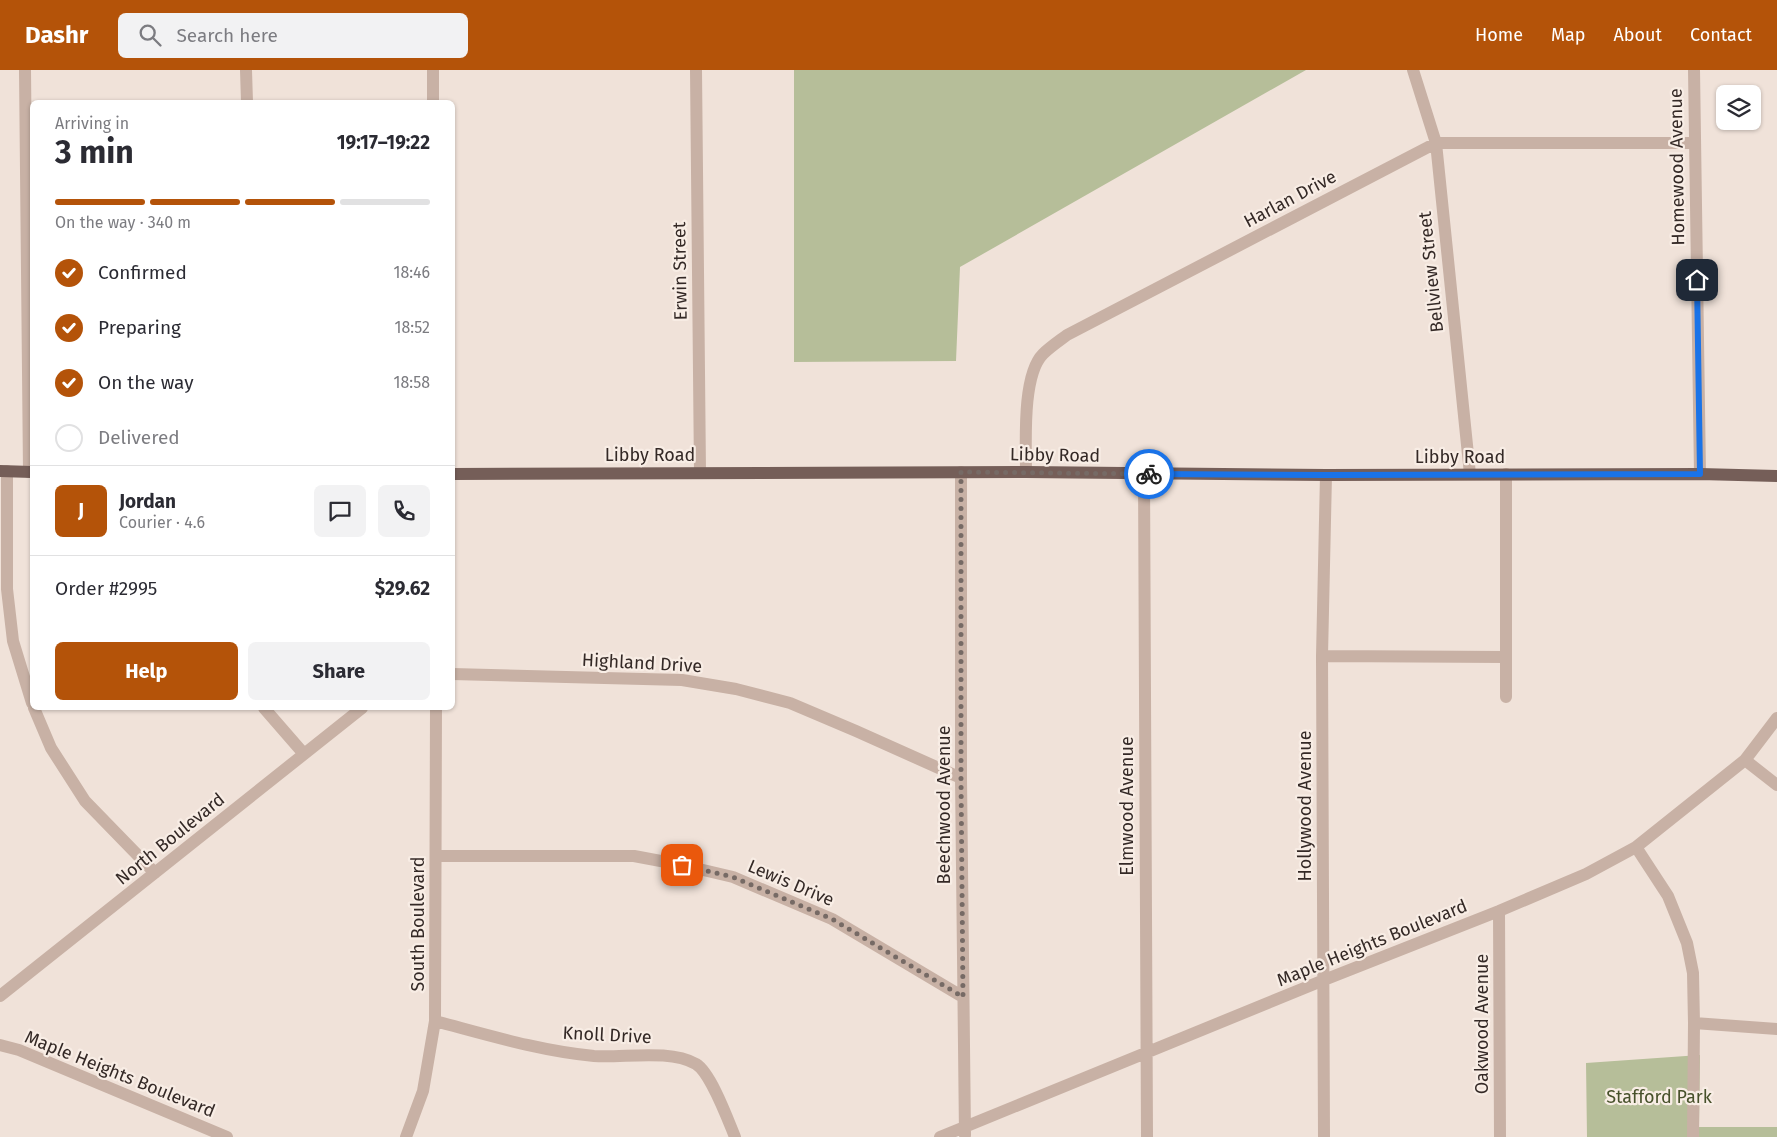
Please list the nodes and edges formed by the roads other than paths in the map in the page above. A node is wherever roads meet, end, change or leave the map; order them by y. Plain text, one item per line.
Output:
1 (25, 70) edge
2 (246, 70) edge
3 (433, 70) edge
4 (696, 70) edge
5 (1414, 70) edge
6 (1694, 70) edge
7 (247, 100) edge
8 (433, 100) edge
9 (1436, 143) junction
10 (1694, 143) junction
11 (29, 161) edge
12 (30, 356) edge
13 (4, 471) edge
14 (30, 472) edge
15 (961, 472) junction
16 (1026, 472) junction
17 (700, 473) junction
18 (455, 474) edge
19 (1144, 474) junction
20 (1470, 474) junction
21 (1506, 474) junction
22 (1700, 474) junction
23 (1326, 475) junction
24 (1777, 476) edge
25 (1322, 656) junction
26 (1506, 657) junction
27 (455, 674) edge
28 (30, 696) edge
29 (1506, 697) dead end
30 (35, 710) edge
31 (266, 710) edge
32 (359, 710) edge
33 (436, 710) edge
34 (1777, 718) edge
35 (304, 754) junction
36 (1745, 760) junction
37 (961, 778) junction
38 (1777, 785) edge
39 (1636, 847) junction
40 (436, 856) junction
41 (155, 873) junction
42 (1499, 911) junction
43 (1324, 980) junction
44 (0, 996) edge
45 (963, 997) junction
46 (435, 1021) junction
47 (1694, 1023) junction
48 (1777, 1029) edge
49 (0, 1045) edge
50 (1146, 1054) junction
51 (965, 1133) edge
52 (227, 1137) edge
53 (406, 1137) edge
54 (735, 1137) edge
55 (940, 1137) edge
56 (1147, 1137) edge
57 (1324, 1137) edge
58 (1500, 1137) edge
59 (1693, 1137) edge

1 - 11 street
2 - 7 street
3 - 8 street
4 - 17 street, Erwin Street
5 - 9 street, Bellview Street
6 - 10 street, Homewood Avenue
9 - 10 street, Harlan Drive
9 - 16 street, Harlan Drive
9 - 20 street, Bellview Street
10 - 22 street, Homewood Avenue
11 - 12 street
13 - 14 main road
13 - 28 street
15 - 16 main road, Libby Road
15 - 17 main road, Libby Road
15 - 37 street, Beechwood Avenue
16 - 19 main road, Libby Road
17 - 18 main road, Libby Road
19 - 23 main road, Libby Road
19 - 50 street, Elmwood Avenue
20 - 21 main road, Libby Road
20 - 23 main road, Libby Road
21 - 22 main road, Libby Road
21 - 26 street
22 - 24 main road, Libby Road
23 - 25 street, Hollywood Avenue
25 - 26 street
25 - 43 street, Hollywood Avenue
26 - 29 street
27 - 37 street, Highland Drive
30 - 41 street
31 - 35 street
32 - 35 street, North Boulevard
33 - 40 street, South Boulevard
34 - 36 street, Maple Heights Boulevard
35 - 41 street, North Boulevard
36 - 38 street
36 - 39 street, Maple Heights Boulevard
37 - 45 street, Beechwood Avenue
39 - 42 street, Maple Heights Boulevard
39 - 47 street
40 - 45 street, Lewis Drive
40 - 46 street, South Boulevard
41 - 44 street, North Boulevard
42 - 43 street, Maple Heights Boulevard
42 - 58 street, Oakwood Avenue
43 - 50 street, Maple Heights Boulevard
43 - 57 street, Hollywood Avenue
45 - 51 street, Beechwood Avenue
46 - 53 street, South Boulevard
46 - 54 street, Knoll Drive
47 - 48 street
47 - 59 street
49 - 52 street, Maple Heights Boulevard
50 - 51 street, Maple Heights Boulevard
50 - 56 street, Elmwood Avenue
51 - 55 street, Maple Heights Boulevard

